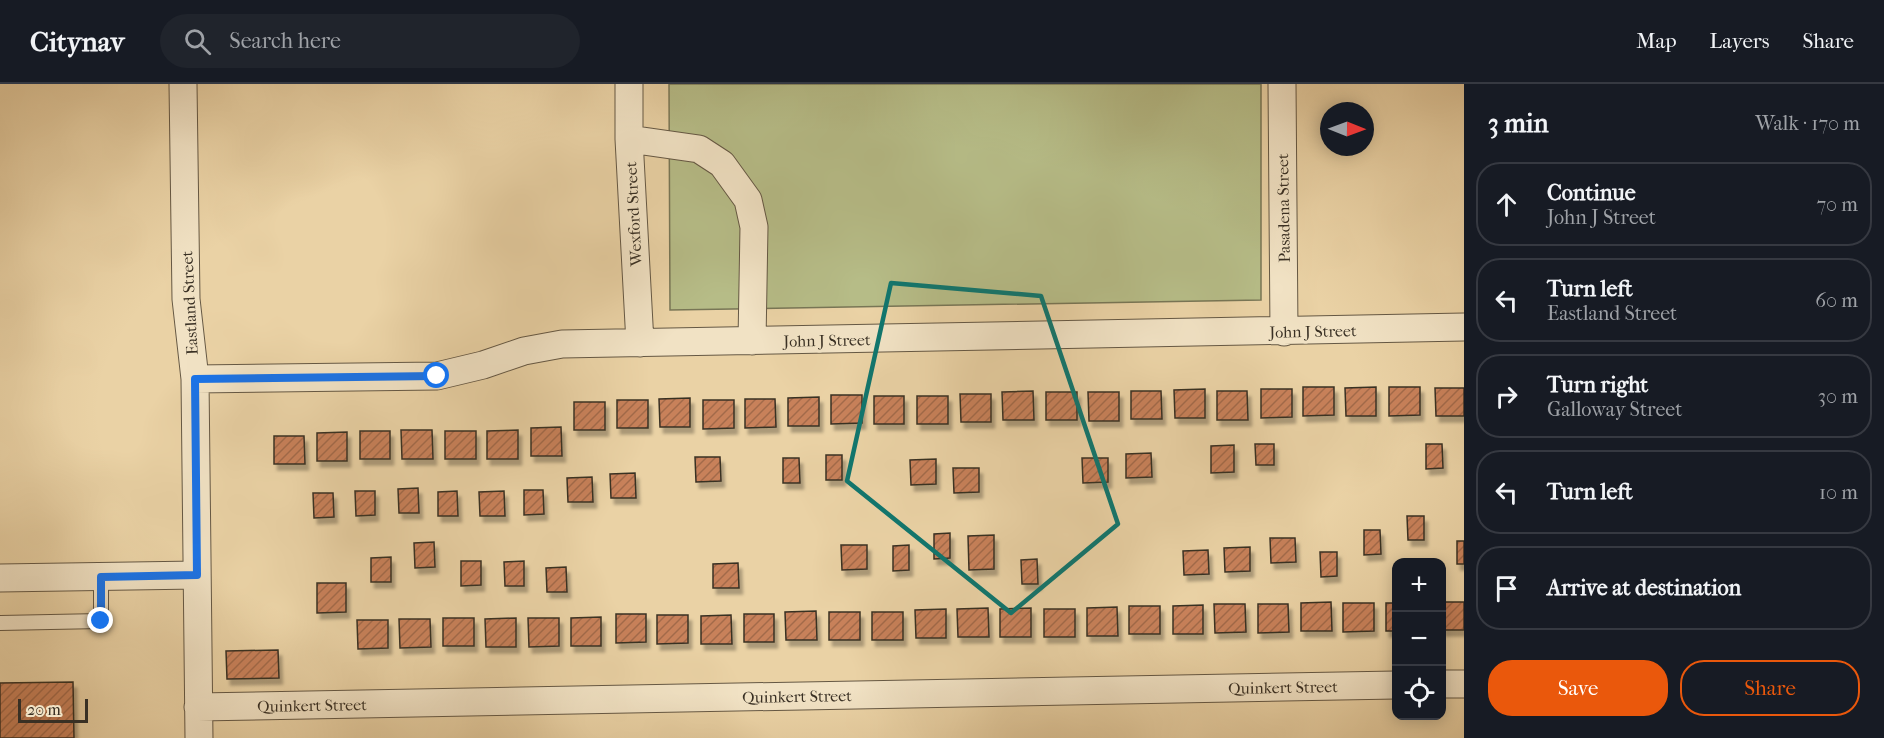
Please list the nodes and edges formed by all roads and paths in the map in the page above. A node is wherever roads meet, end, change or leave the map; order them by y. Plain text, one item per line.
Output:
1 (183, 84) edge
2 (629, 84) edge
3 (1282, 84) edge
4 (629, 139) junction
5 (1464, 327) edge
6 (1284, 332) junction
7 (752, 341) junction
8 (640, 343) junction
9 (195, 379) junction
10 (197, 575) junction
11 (101, 577) junction
12 (0, 578) edge
13 (0, 623) edge
14 (1446, 684) edge
15 (1464, 684) edge
16 (1392, 685) edge
17 (198, 707) junction
18 (199, 738) edge

1 - 9 street, Eastland Street
2 - 4 street, Wexford Street
3 - 6 street, Pasadena Street
4 - 7 street
4 - 8 street, Wexford Street
5 - 6 street, John J Street
6 - 7 street, John J Street
7 - 8 street, John J Street
8 - 9 street, John J Street
9 - 10 street, Eastland Street
10 - 11 street
10 - 17 street, Eastland Street
11 - 12 street
11 - 13 lane
14 - 15 street
16 - 17 street, Quinkert Street
17 - 18 street, Eastland Street

